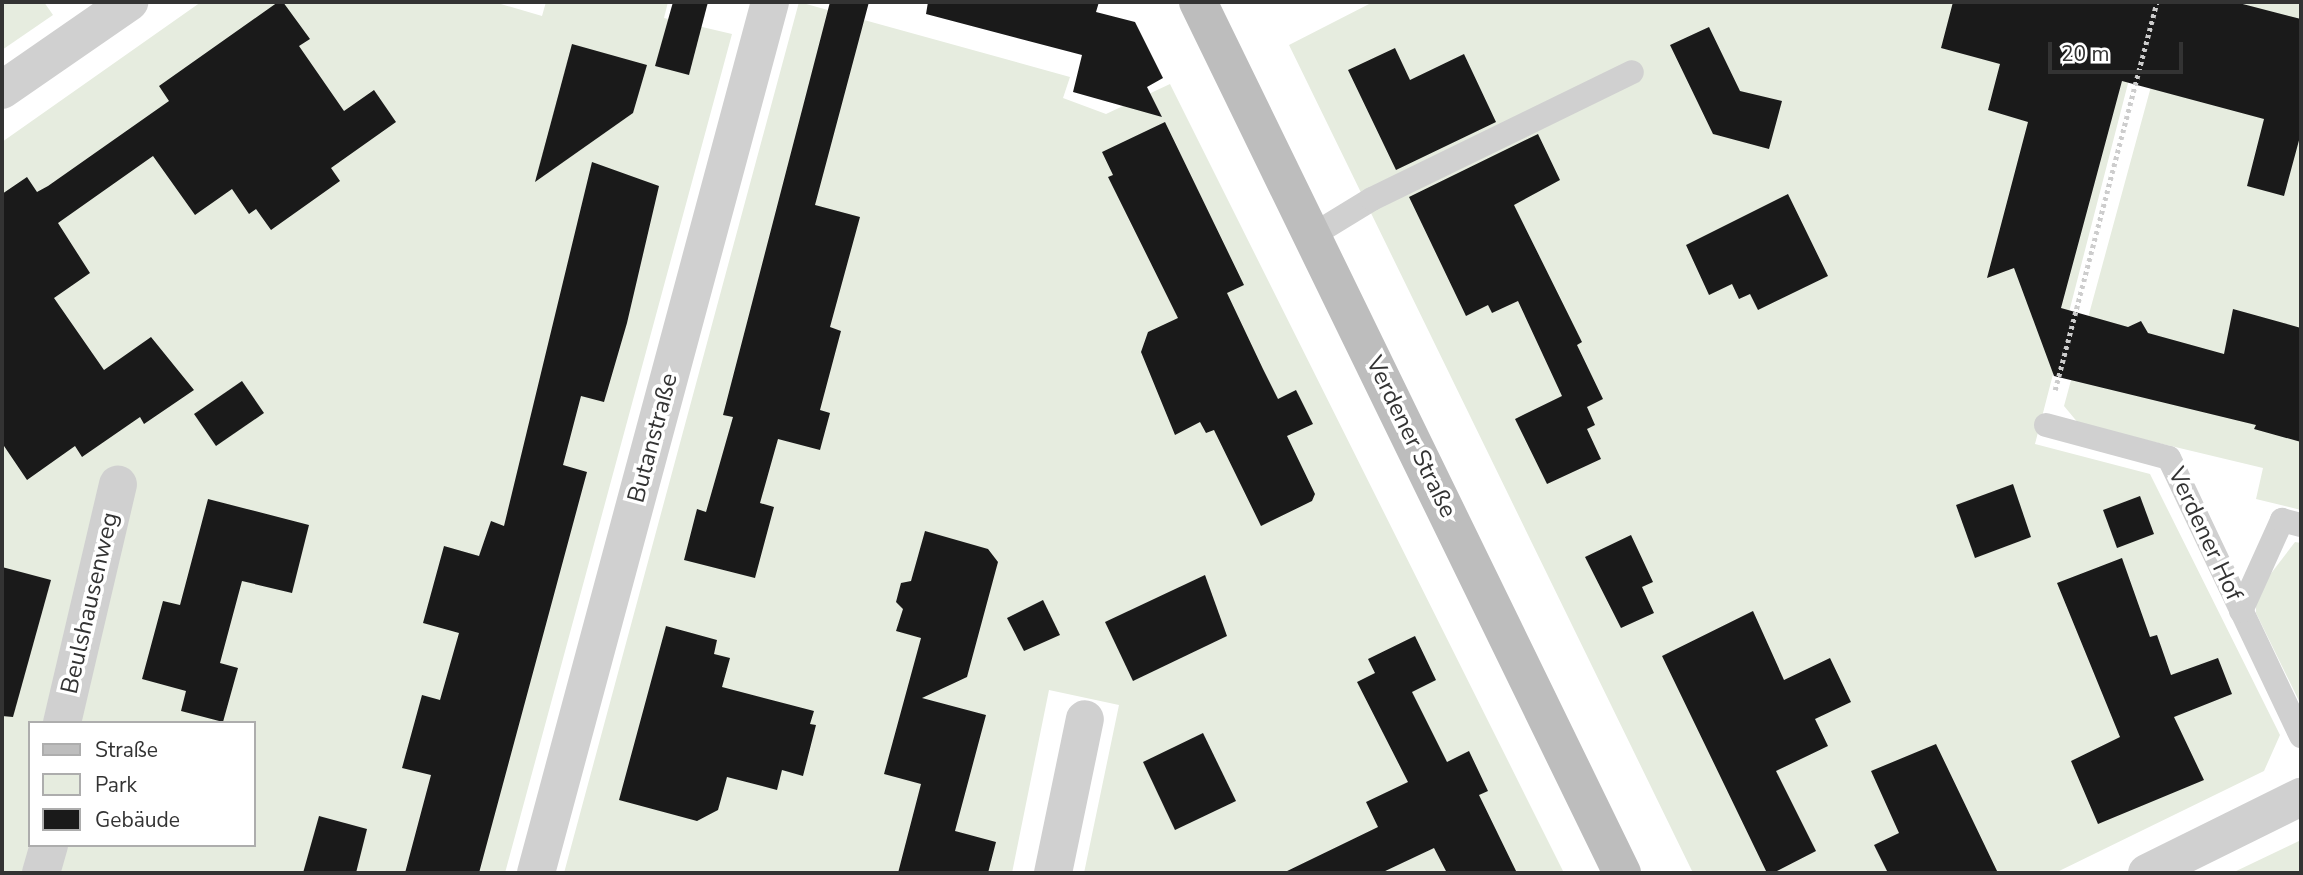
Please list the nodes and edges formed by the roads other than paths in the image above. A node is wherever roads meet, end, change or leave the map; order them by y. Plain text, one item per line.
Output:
1 (129, 2) edge
2 (770, 2) edge
3 (1198, 2) edge
4 (1632, 72) dead end
5 (2, 90) edge
6 (1313, 235) junction
7 (2046, 425) road end
8 (118, 484) dead end
9 (2301, 525) edge
10 (2241, 611) junction
11 (1086, 719) dead end
12 (62, 721) edge
13 (2301, 736) edge
14 (2301, 797) edge
15 (48, 847) edge
16 (41, 873) edge
17 (536, 873) edge
18 (1053, 873) edge
19 (1622, 873) edge
20 (2147, 873) edge

1 - 5 street
2 - 17 street, Butanstraße
3 - 6 street, Verdener Straße
4 - 6 lane
6 - 19 street, Verdener Straße
7 - 10 lane, Verdener Hof
8 - 12 street, Beulshausenweg
9 - 10 lane, Verdener Hof
10 - 13 lane, Verdener Hof
11 - 18 street
14 - 20 street
15 - 16 street

